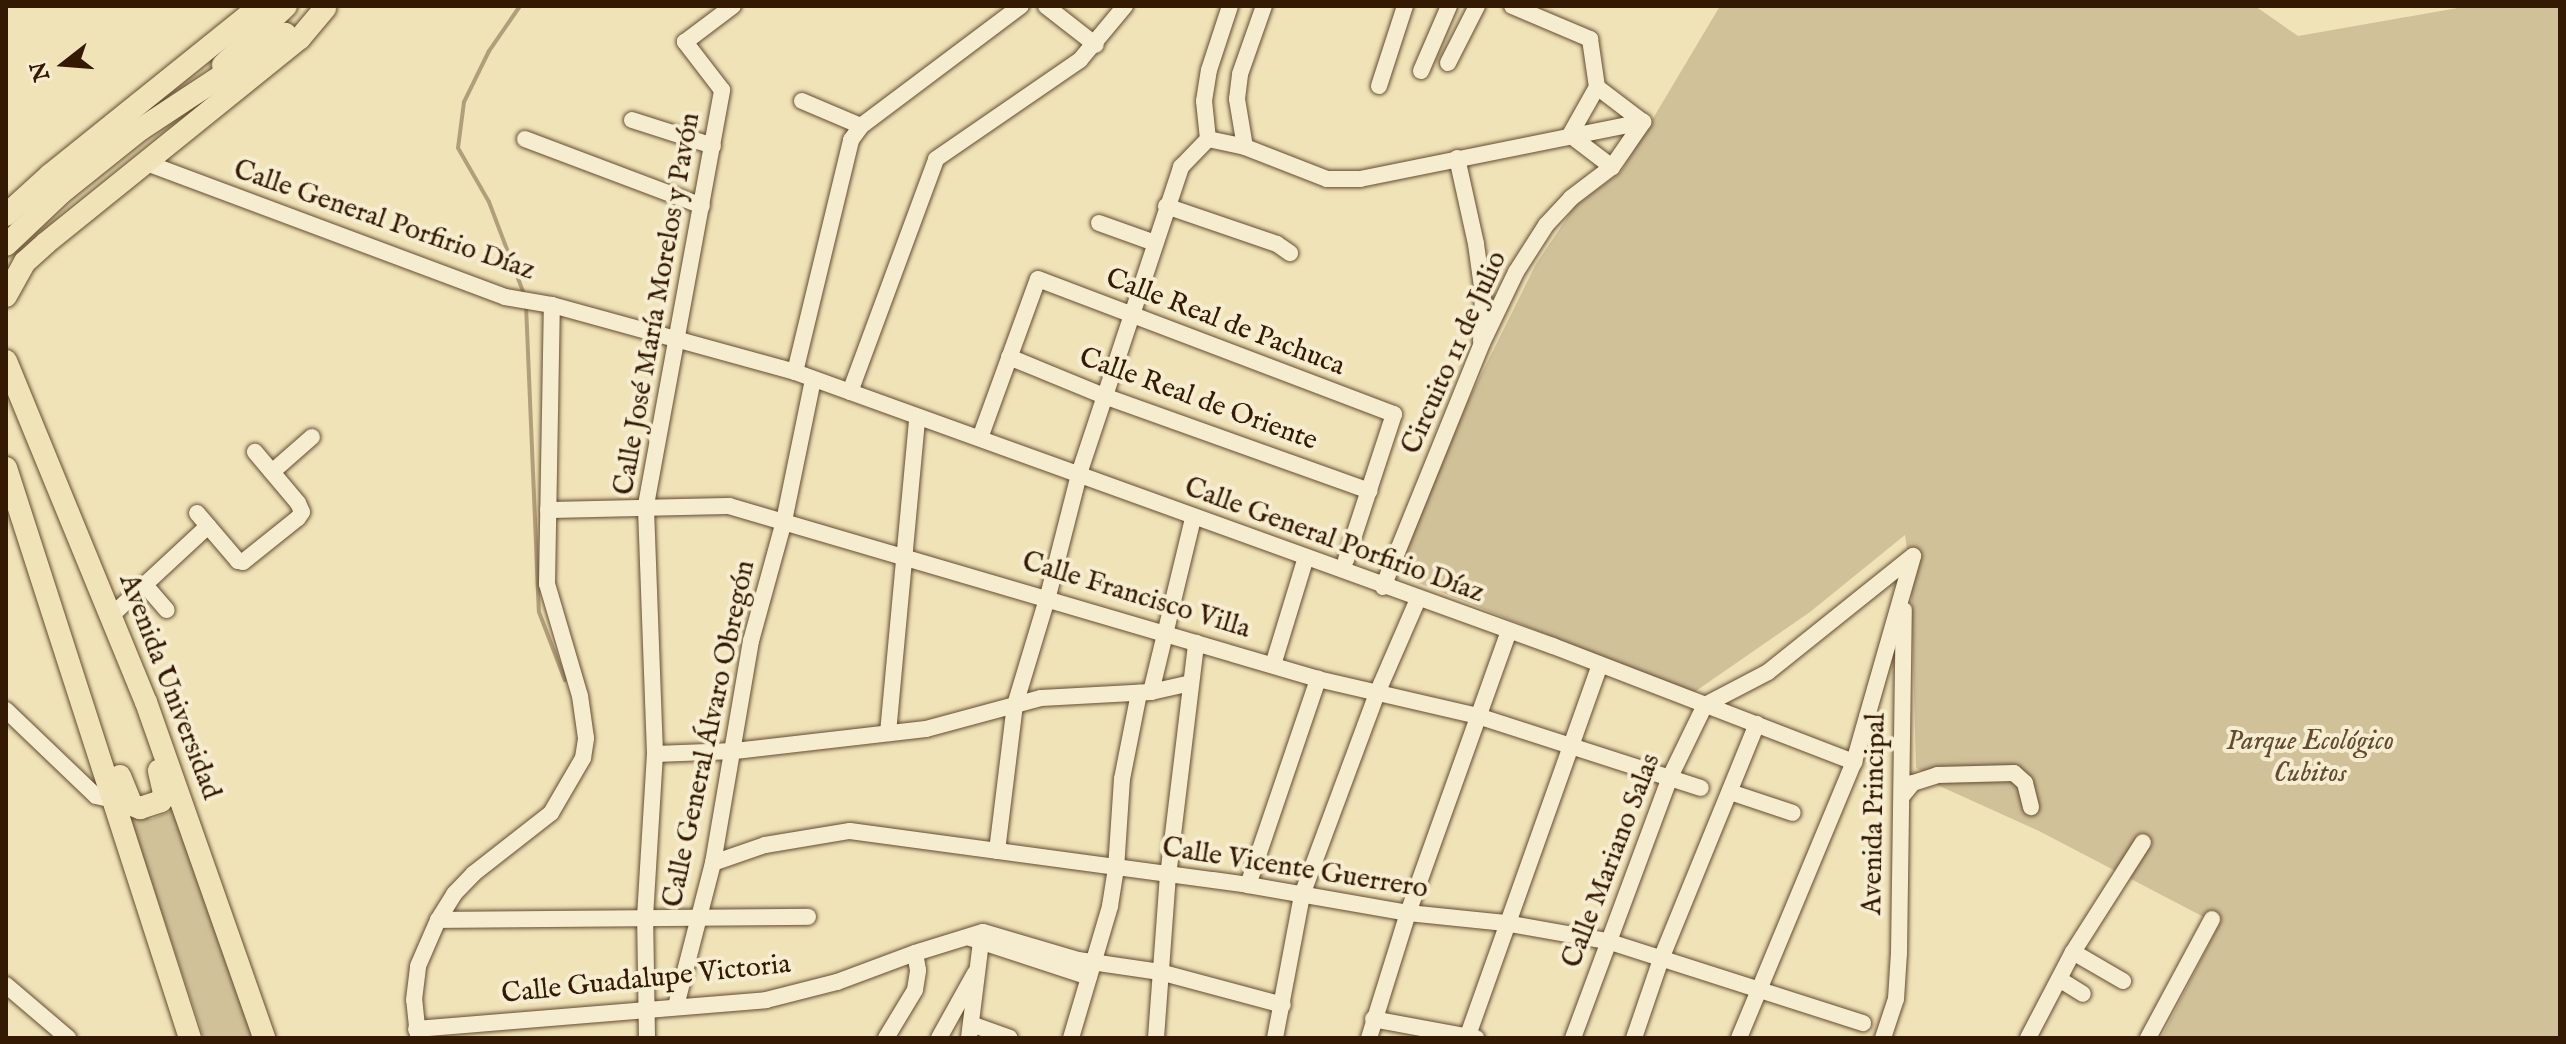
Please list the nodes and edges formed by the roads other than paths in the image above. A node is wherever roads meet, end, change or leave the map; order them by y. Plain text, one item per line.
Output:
1 (260, 6) edge
2 (286, 6) edge
3 (733, 6) edge
4 (1021, 6) edge
5 (1046, 6) edge
6 (1125, 6) edge
7 (1230, 6) edge
8 (1264, 6) edge
9 (1405, 6) edge
10 (1449, 6) edge
11 (1477, 6) edge
12 (1512, 6) edge
13 (326, 7) edge
14 (1096, 45) junction
15 (1448, 63) dead end
16 (1421, 71) dead end
17 (1379, 86) dead end
18 (1597, 87) junction
19 (202, 88) junction
20 (802, 101) dead end
21 (632, 120) dead end
22 (1643, 122) junction
23 (861, 126) junction
24 (1570, 135) junction
25 (525, 139) dead end
26 (1208, 139) junction
27 (713, 146) junction
28 (1245, 147) junction
29 (1457, 158) junction
30 (144, 162) junction
31 (1612, 167) junction
32 (34, 187) junction
33 (6, 200) edge
34 (702, 206) junction
35 (1166, 206) junction
36 (6, 215) edge
37 (1099, 223) dead end
38 (1155, 243) junction
39 (6, 245) edge
40 (1290, 253) dead end
41 (6, 270) edge
42 (6, 296) edge
43 (547, 304) junction
44 (1133, 316) junction
45 (676, 340) junction
46 (1482, 343) junction
47 (1009, 357) junction
48 (6, 361) edge
49 (795, 372) junction
50 (813, 380) junction
51 (850, 392) junction
52 (1104, 396) junction
53 (917, 418) junction
54 (312, 437) dead end
55 (980, 438) junction
56 (255, 452) dead end
57 (6, 468) edge
58 (272, 472) junction
59 (1079, 474) junction
60 (1369, 491) junction
61 (646, 505) junction
62 (548, 510) junction
63 (1193, 518) junction
64 (784, 521) junction
65 (905, 554) junction
66 (1306, 557) junction
67 (1346, 560) dead end
68 (145, 585) junction
69 (1383, 587) junction
70 (1904, 588) junction
71 (1048, 596) junction
72 (1418, 599) junction
73 (167, 610) dead end
74 (112, 615) junction
75 (1509, 631) junction
76 (1164, 634) junction
77 (1196, 643) junction
78 (1273, 665) junction
79 (1600, 665) junction
80 (72, 667) junction
81 (1318, 679) junction
82 (1191, 683) junction
83 (1378, 691) junction
84 (1145, 693) junction
85 (146, 702) junction
86 (1015, 705) junction
87 (1705, 705) junction
88 (6, 710) edge
89 (1478, 716) junction
90 (1757, 724) junction
91 (888, 733) junction
92 (1571, 747) junction
93 (735, 751) junction
94 (655, 754) junction
95 (1854, 762) junction
96 (1671, 775) junction
97 (1701, 788) dead end
98 (1730, 792) junction
99 (1902, 796) junction
100 (114, 800) junction
101 (2031, 807) dead end
102 (1793, 813) dead end
103 (2143, 842) dead end
104 (997, 851) junction
105 (713, 863) junction
106 (1116, 869) junction
107 (1168, 876) junction
108 (1248, 885) junction
109 (1302, 895) junction
110 (1408, 913) junction
111 (645, 917) junction
112 (699, 917) junction
113 (808, 917) dead end
114 (2212, 919) dead end
115 (438, 920) junction
116 (1505, 923) junction
117 (978, 938) junction
118 (1607, 941) junction
119 (2073, 952) junction
120 (915, 953) junction
121 (1661, 959) junction
122 (979, 965) junction
123 (1091, 970) junction
124 (1160, 972) junction
125 (2059, 979) junction
126 (2123, 981) dead end
127 (6, 985) edge
128 (1758, 988) junction
129 (2083, 994) dead end
130 (1283, 1005) junction
131 (676, 1006) junction
132 (647, 1007) junction
133 (1373, 1019) junction
134 (1863, 1023) dead end
135 (970, 1031) edge
136 (417, 1033) edge
137 (1470, 1037) edge
138 (68, 1038) edge
139 (190, 1038) edge
140 (264, 1038) edge
141 (647, 1038) edge
142 (886, 1038) edge
143 (939, 1038) edge
144 (1010, 1038) edge
145 (1071, 1038) edge
146 (1156, 1038) edge
147 (1275, 1038) edge
148 (1369, 1038) edge
149 (1573, 1038) edge
150 (1634, 1038) edge
151 (1739, 1038) edge
152 (1883, 1038) edge
153 (2028, 1038) edge
154 (2148, 1038) edge

1 - 32 main road
2 - 19 main road
3 - 27 street, Calle José María Morelos y Pavón
4 - 23 street
5 - 14 street
6 - 14 street
7 - 26 street
8 - 28 street
9 - 17 street
10 - 16 street
11 - 15 street
12 - 18 street
13 - 19 main road
13 - 30 main road
14 - 51 street
18 - 22 street
18 - 24 street
19 - 39 main road
19 - 41 main road
20 - 23 street
21 - 27 street
22 - 24 street
22 - 31 street, Circuito 11 de Julio
23 - 49 street
24 - 29 street
24 - 31 street
25 - 34 street
26 - 28 street
26 - 35 street
27 - 34 street, Calle José María Morelos y Pavón
28 - 29 street
29 - 46 street
30 - 42 main road
30 - 43 street, Calle General Porfirio Díaz
31 - 46 street, Circuito 11 de Julio
32 - 33 main road
32 - 36 main road
34 - 45 street, Calle José María Morelos y Pavón
35 - 38 street
35 - 40 street
37 - 38 street
38 - 44 street
43 - 45 street, Calle General Porfirio Díaz
43 - 62 street
44 - 47 street, Calle Real de Pachuca
44 - 52 street
44 - 60 street, Calle Real de Pachuca
45 - 49 street, Calle General Porfirio Díaz
45 - 61 street, Calle José María Morelos y Pavón
46 - 69 street, Circuito 11 de Julio
47 - 52 street, Calle Real de Oriente
47 - 55 street
48 - 74 main road, Avenida Universidad
49 - 50 street, Calle General Porfirio Díaz
50 - 51 street, Calle General Porfirio Díaz
50 - 64 street, Calle General Álvaro Obregón
51 - 53 street, Calle General Porfirio Díaz
52 - 59 street
52 - 60 street, Calle Real de Oriente
53 - 55 street, Calle General Porfirio Díaz
53 - 65 street
54 - 58 street
55 - 59 street, Calle General Porfirio Díaz
56 - 58 street
57 - 80 main road
58 - 68 street
59 - 63 street, Calle General Porfirio Díaz
59 - 71 street
60 - 67 street
61 - 62 street, Calle Francisco Villa
61 - 64 street, Calle Francisco Villa
61 - 94 street, Calle José María Morelos y Pavón
62 - 115 street
63 - 66 street, Calle General Porfirio Díaz
63 - 76 street
64 - 65 street, Calle Francisco Villa
64 - 93 street, Calle General Álvaro Obregón
65 - 71 street, Calle Francisco Villa
65 - 91 street
66 - 69 street, Calle General Porfirio Díaz
66 - 78 street
68 - 73 street
68 - 74 street
69 - 72 street, Calle General Porfirio Díaz
70 - 87 street
70 - 95 street
70 - 99 street, Avenida Principal
71 - 76 street, Calle Francisco Villa
71 - 86 street
72 - 75 street, Calle General Porfirio Díaz
72 - 83 street
74 - 85 main road, Avenida Universidad
75 - 79 street, Calle General Porfirio Díaz
75 - 89 street
76 - 77 street, Calle Francisco Villa
76 - 84 street
77 - 78 street, Calle Francisco Villa
77 - 82 street
78 - 81 street, Calle Francisco Villa
79 - 87 street, Calle General Porfirio Díaz
79 - 92 street
80 - 85 main road
80 - 100 main road
81 - 83 street, Calle Francisco Villa
81 - 108 street
82 - 84 street
82 - 107 street
83 - 89 street, Calle Francisco Villa
83 - 109 street
84 - 86 street
84 - 106 street
85 - 140 main road, Avenida Universidad
86 - 91 street
86 - 104 street
87 - 90 street, Calle General Porfirio Díaz
87 - 96 street, Calle Mariano Salas
88 - 100 street
89 - 92 street, Calle Francisco Villa
89 - 110 street
90 - 95 street, Calle General Porfirio Díaz
90 - 98 street
91 - 93 street
92 - 96 street, Calle Francisco Villa
92 - 116 street
93 - 94 street
93 - 105 street, Calle General Álvaro Obregón
94 - 111 street, Calle José María Morelos y Pavón
95 - 128 street
96 - 97 street, Calle Francisco Villa
96 - 118 street, Calle Mariano Salas
98 - 102 street
98 - 121 street
99 - 101 street
99 - 152 street, Avenida Principal
100 - 139 main road
103 - 119 street
104 - 105 street, Calle Vicente Guerrero
104 - 106 street, Calle Vicente Guerrero
105 - 112 street, Calle General Álvaro Obregón
106 - 107 street, Calle Vicente Guerrero
106 - 123 street
107 - 108 street, Calle Vicente Guerrero
107 - 124 street
108 - 109 street, Calle Vicente Guerrero
109 - 110 street, Calle Vicente Guerrero
109 - 130 street
110 - 116 street, Calle Vicente Guerrero
110 - 133 street
111 - 112 street
111 - 115 street
111 - 132 street, Calle José María Morelos y Pavón
112 - 113 street
112 - 131 street, Calle General Álvaro Obregón
114 - 154 street
115 - 136 street
116 - 118 street, Calle Vicente Guerrero
116 - 137 street
117 - 120 street, Calle Guadalupe Victoria
117 - 122 street
117 - 123 street
118 - 121 street, Calle Vicente Guerrero
118 - 149 street, Calle Mariano Salas
119 - 125 street
119 - 126 street
120 - 131 street, Calle Guadalupe Victoria
120 - 142 street
121 - 128 street, Calle Vicente Guerrero
121 - 150 street
122 - 135 street
122 - 143 street
123 - 124 street
123 - 145 street
124 - 130 street
124 - 146 street
125 - 129 street
125 - 153 street
127 - 138 street
128 - 134 street, Calle Vicente Guerrero
128 - 151 street
130 - 147 street
131 - 132 street, Calle Guadalupe Victoria
132 - 136 street, Calle Guadalupe Victoria
132 - 141 street
133 - 137 street
133 - 148 street
135 - 144 street

